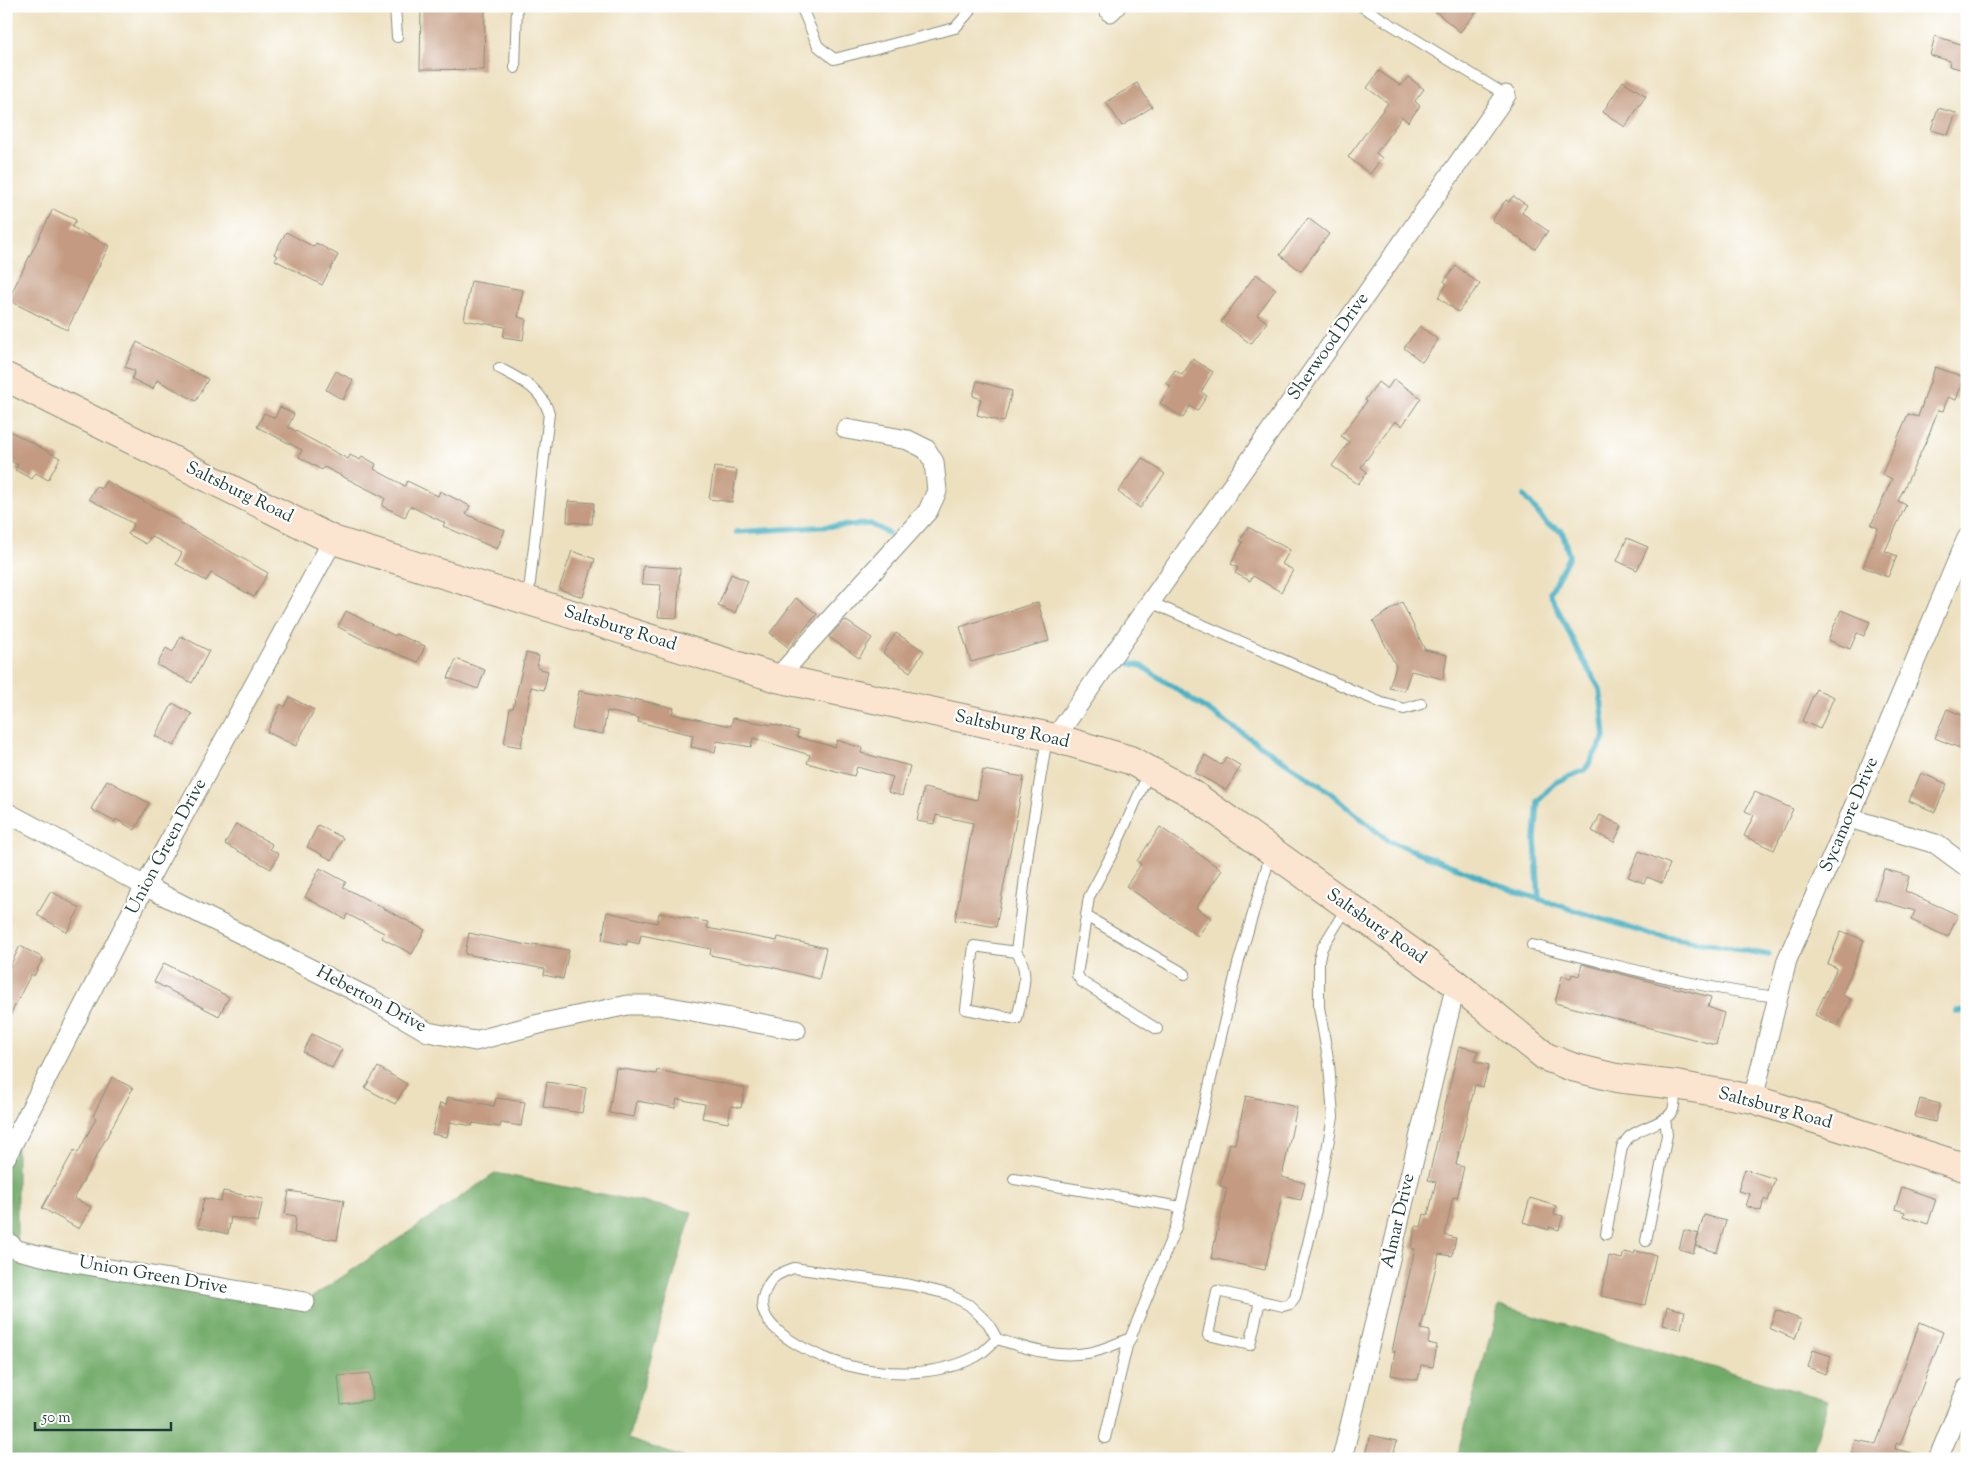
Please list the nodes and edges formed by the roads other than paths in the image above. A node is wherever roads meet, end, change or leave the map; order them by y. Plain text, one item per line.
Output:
1 (395, 6) edge
2 (517, 6) edge
3 (801, 6) edge
4 (969, 6) edge
5 (1362, 6) edge
6 (397, 37) dead end
7 (515, 68) dead end
8 (1506, 95) joint
9 (499, 368) dead end
10 (6, 377) edge
11 (846, 429) dead end
12 (1967, 538) edge
13 (333, 540) junction
14 (528, 601) junction
15 (1150, 602) junction
16 (777, 678) junction
17 (1421, 704) dead end
18 (1051, 738) junction
19 (1150, 771) junction
20 (6, 812) edge
21 (1849, 818) junction
22 (1272, 852) junction
23 (1967, 867) edge
24 (145, 886) junction
25 (1348, 906) junction
26 (1086, 916) junction
27 (1532, 945) dead end
28 (1016, 952) junction
29 (1185, 974) dead end
30 (1456, 984) junction
31 (1778, 997) junction
32 (796, 1030) dead end
33 (1157, 1030) dead end
34 (1676, 1085) junction
35 (1753, 1099) junction
36 (1665, 1118) junction
37 (6, 1157) edge
38 (1967, 1168) edge
39 (1014, 1179) dead end
40 (1181, 1207) junction
41 (1606, 1234) dead end
42 (6, 1240) edge
43 (1646, 1241) dead end
44 (1260, 1300) junction
45 (305, 1302) dead end
46 (1131, 1338) junction
47 (997, 1339) junction
48 (1967, 1388) edge
49 (1104, 1438) dead end
50 (1342, 1459) edge
51 (1938, 1459) edge

1 - 6 lane
2 - 7 lane
3 - 4 lane
5 - 8 lane, Sherwood Drive
8 - 15 street, Sherwood Drive
9 - 14 lane
10 - 13 main road, Saltsburg Road
11 - 16 street
12 - 21 street, Sycamore Drive
13 - 14 main road, Saltsburg Road
13 - 24 street, Union Green Drive
14 - 16 main road, Saltsburg Road
15 - 17 lane
15 - 18 street, Sherwood Drive
16 - 18 main road, Saltsburg Road
18 - 19 main road, Saltsburg Road
18 - 28 lane
19 - 22 main road, Saltsburg Road
19 - 26 lane
20 - 24 street, Heberton Drive
21 - 23 street
21 - 31 street, Sycamore Drive
22 - 25 main road, Saltsburg Road
22 - 40 lane
24 - 32 street, Heberton Drive
24 - 37 street, Union Green Drive
25 - 30 main road, Saltsburg Road
25 - 44 lane
26 - 29 lane
26 - 33 lane
27 - 31 lane
28 - 28 lane
30 - 34 main road, Saltsburg Road
30 - 50 street, Almar Drive
31 - 35 street, Sycamore Drive
34 - 35 main road, Saltsburg Road
34 - 36 lane
35 - 38 main road, Saltsburg Road
36 - 41 lane
36 - 43 lane
39 - 40 lane
40 - 46 lane
42 - 45 street, Union Green Drive
44 - 44 lane
46 - 47 lane
46 - 49 lane
47 - 47 lane
48 - 51 street

